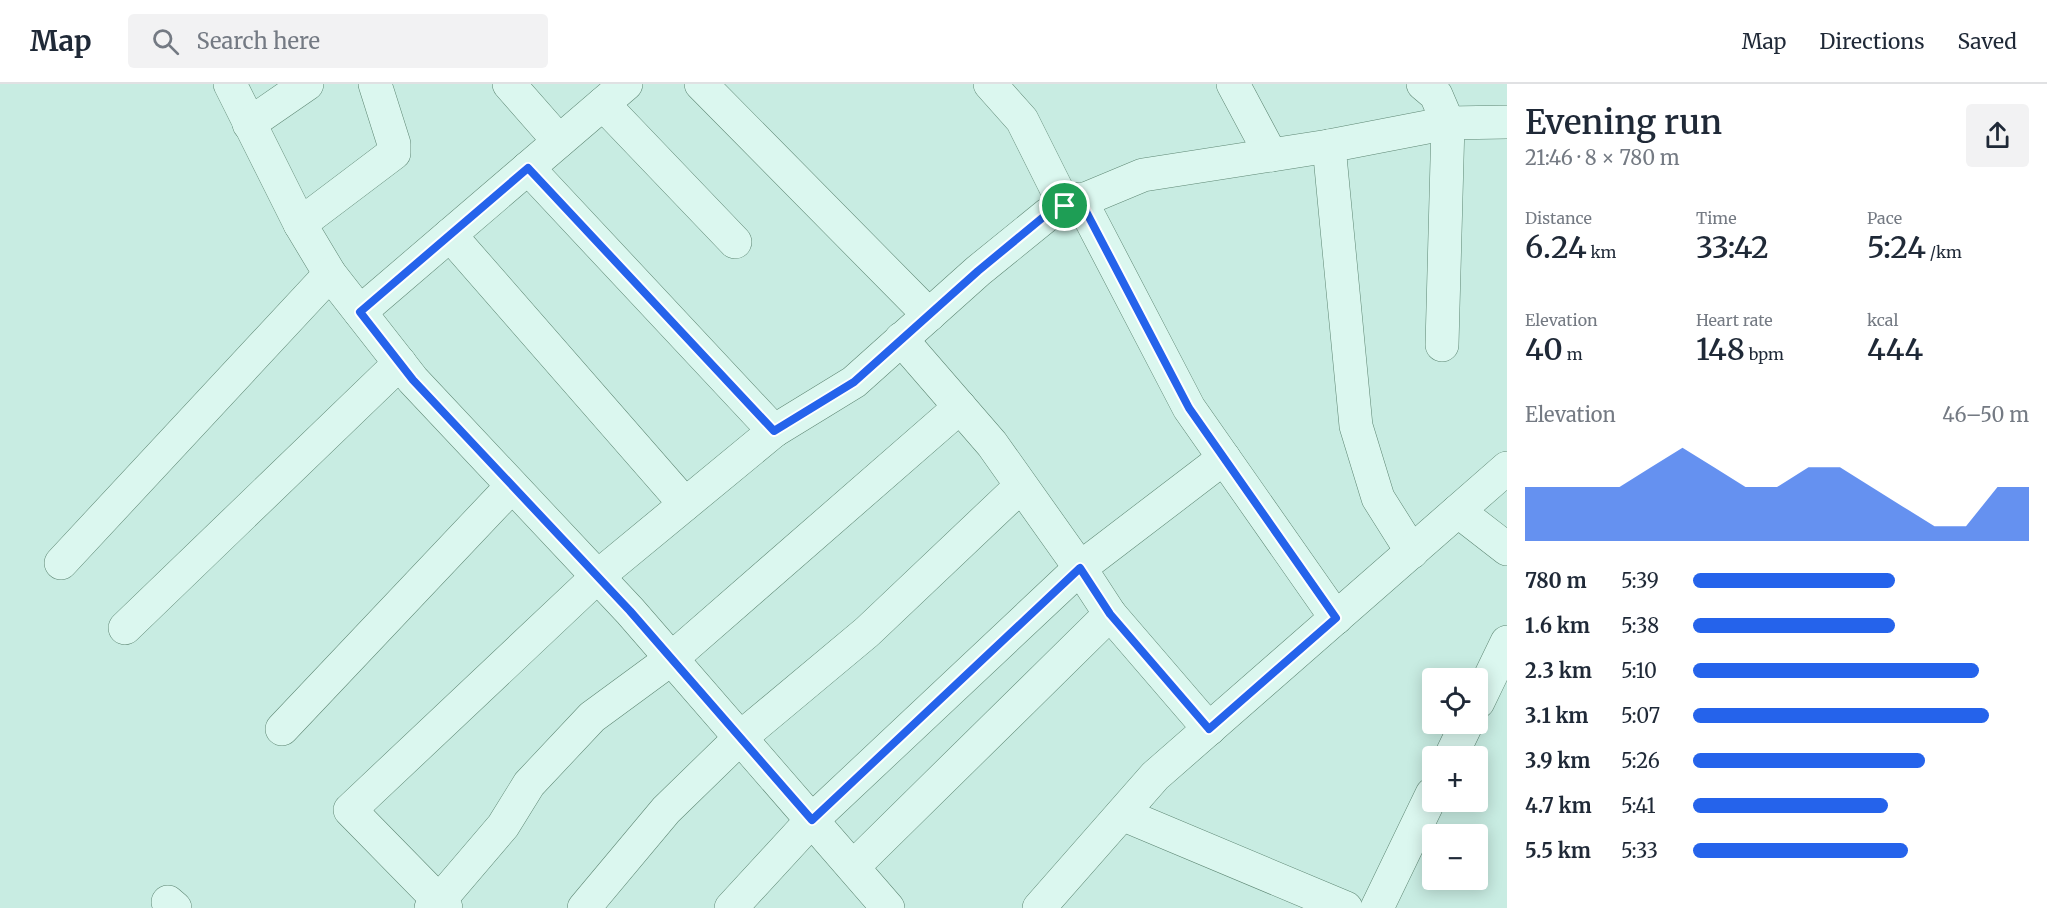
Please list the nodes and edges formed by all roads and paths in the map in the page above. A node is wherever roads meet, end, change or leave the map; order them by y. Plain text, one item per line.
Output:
1 (230, 84) edge
2 (307, 84) edge
3 (375, 84) edge
4 (509, 84) edge
5 (701, 84) edge
6 (990, 84) edge
7 (1233, 84) edge
8 (1423, 84) edge
9 (615, 94) edge
10 (1507, 122) edge
11 (1448, 123) junction
12 (249, 124) junction
13 (559, 141) junction
14 (1329, 146) junction
15 (1271, 155) junction
16 (528, 168) junction
17 (1072, 203) junction
18 (300, 224) junction
19 (450, 235) junction
20 (735, 242) dead end
21 (330, 273) junction
22 (360, 312) junction
23 (929, 315) junction
24 (901, 339) junction
25 (1442, 345) dead end
26 (400, 363) junction
27 (960, 407) junction
28 (774, 431) junction
29 (1224, 458) junction
30 (1507, 468) edge
31 (513, 486) junction
32 (1021, 486) junction
33 (685, 504) junction
34 (1458, 511) junction
35 (1507, 549) edge
36 (1412, 552) junction
37 (61, 563) dead end
38 (1080, 568) junction
39 (597, 577) junction
40 (1110, 614) junction
41 (1336, 618) junction
42 (125, 628) dead end
43 (1507, 642) edge
44 (671, 659) junction
45 (1488, 681) edge
46 (282, 729) dead end
47 (1209, 729) junction
48 (740, 738) junction
49 (1423, 812) edge
50 (1122, 814) junction
51 (812, 820) junction
52 (853, 867) junction
53 (439, 906) edge
54 (584, 908) edge
55 (731, 908) edge
56 (888, 908) edge
57 (1039, 908) edge
58 (1346, 908) edge
59 (1377, 908) edge

1 - 12 street
2 - 12 street
3 - 18 street
4 - 13 street
5 - 23 street
6 - 17 street
7 - 15 street
8 - 11 street
9 - 13 street
9 - 20 street
10 - 11 street
11 - 14 street
11 - 25 street
12 - 18 street
13 - 16 street
14 - 15 street
14 - 36 street
15 - 17 street
16 - 19 street
16 - 28 street
17 - 23 street
17 - 29 street
18 - 21 street
19 - 22 street
19 - 33 street
21 - 22 street
21 - 37 street
22 - 26 street
23 - 24 street
24 - 27 street
24 - 28 street
26 - 31 street
26 - 42 street
27 - 32 street
27 - 44 street
28 - 33 street
29 - 38 street
29 - 41 street
30 - 34 street
31 - 39 street
31 - 46 street
32 - 38 street
32 - 48 street
33 - 39 street
34 - 35 street
34 - 36 street
36 - 41 street
38 - 40 street
38 - 51 street
39 - 44 street
39 - 53 street
40 - 47 street
40 - 52 street
41 - 47 street
43 - 45 street
44 - 48 street
44 - 53 street
47 - 50 street
48 - 51 street
48 - 54 street
49 - 59 street
50 - 57 street
50 - 58 street
51 - 52 street
51 - 55 street
52 - 56 street

